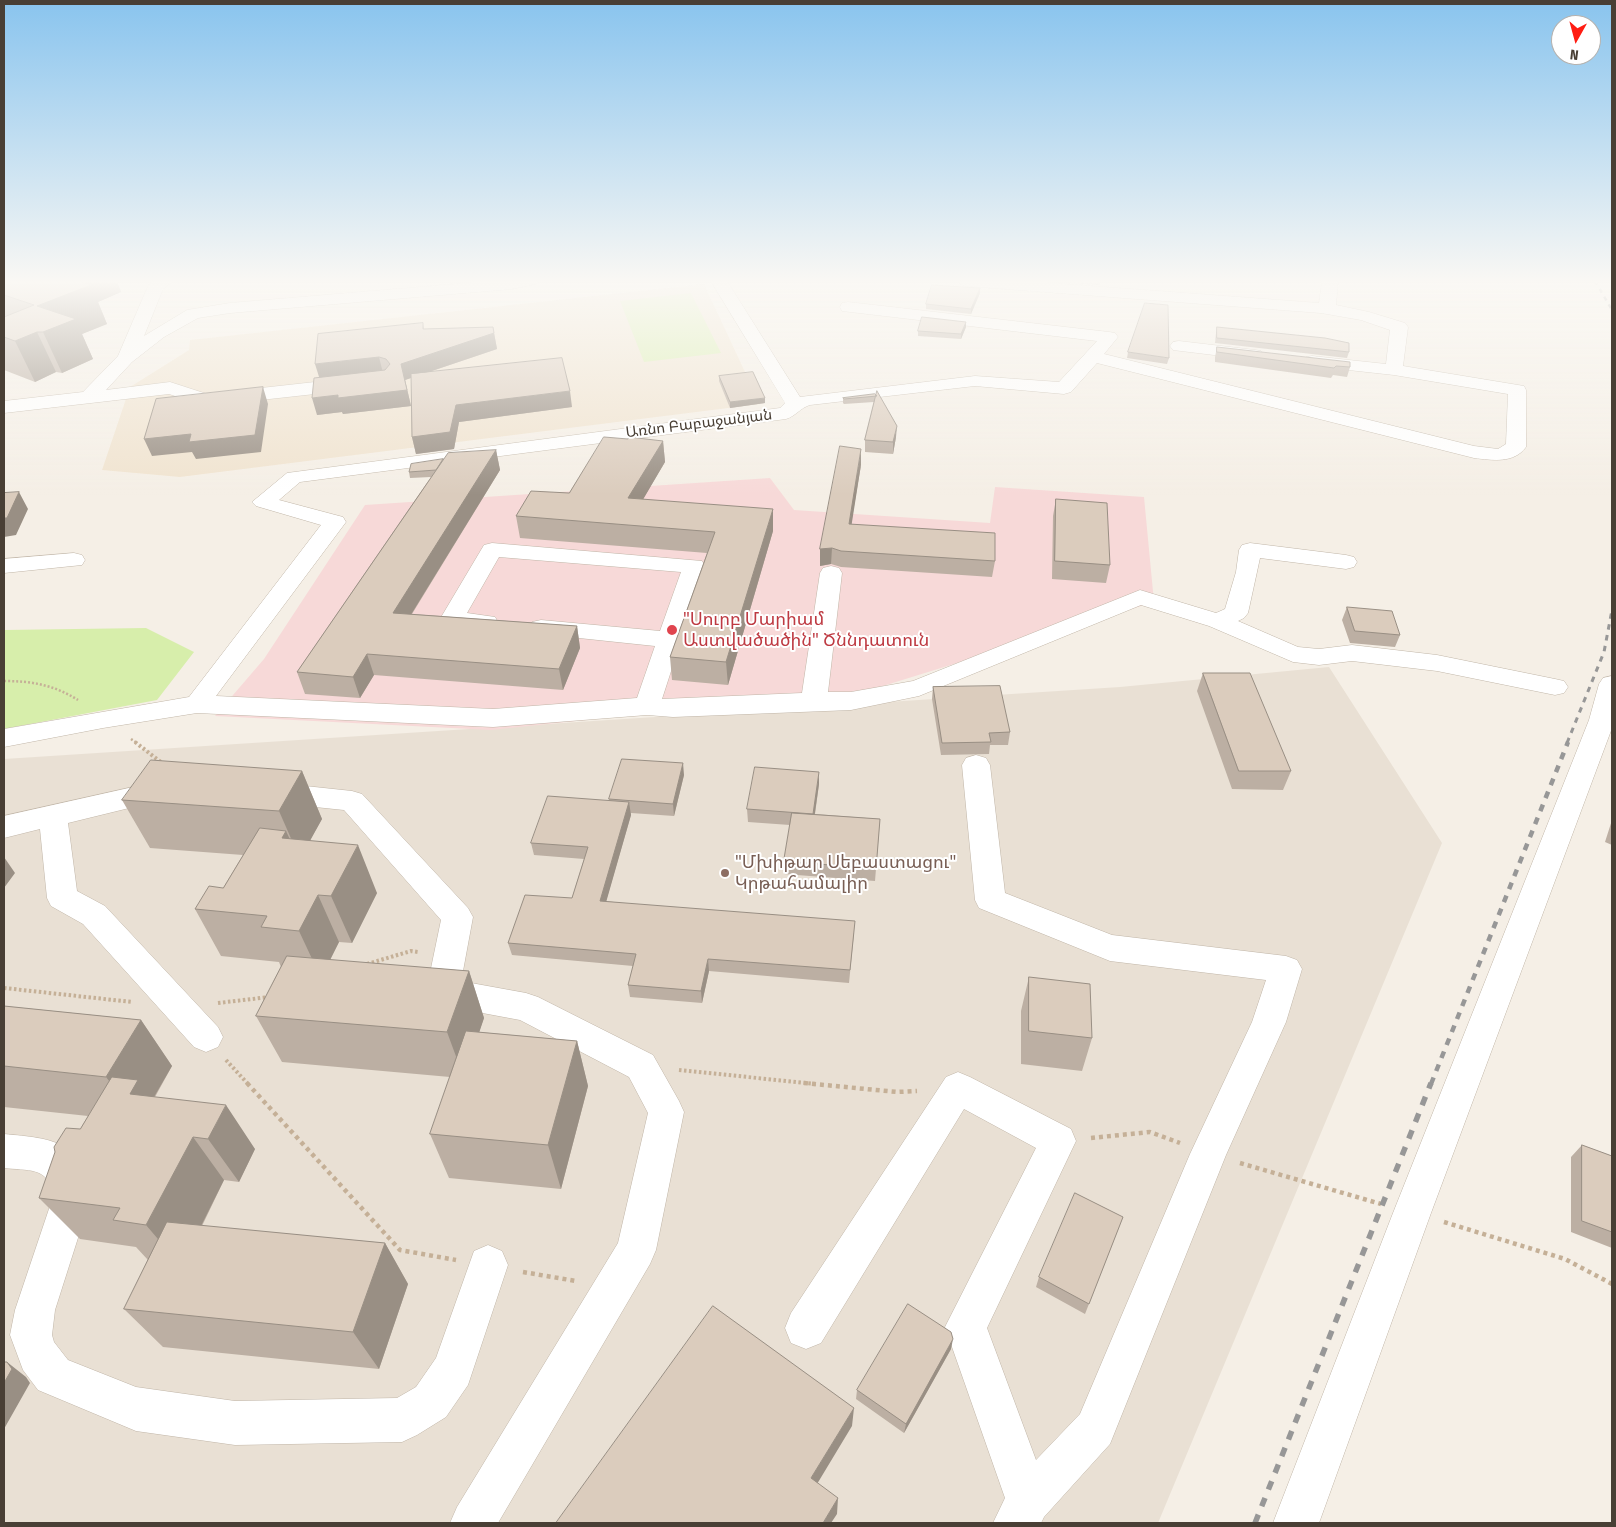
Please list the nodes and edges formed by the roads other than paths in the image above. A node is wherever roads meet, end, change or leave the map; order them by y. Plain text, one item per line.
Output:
1 (128, 352) edge
2 (133, 352) edge
3 (763, 352) edge
4 (1098, 352) edge
5 (1235, 352) edge
6 (1396, 352) edge
7 (1094, 357) junction
8 (1277, 357) edge
9 (126, 358) junction
10 (1296, 359) edge
11 (1394, 370) junction
12 (364, 382) edge
13 (89, 397) junction
14 (795, 404) junction
15 (4, 407) edge
16 (74, 560) dead end
17 (1346, 562) dead end
18 (4, 566) edge
19 (831, 573) dead end
20 (1218, 621) junction
21 (669, 640) junction
22 (1612, 684) edge
23 (1555, 687) dead end
24 (814, 701) junction
25 (198, 704) junction
26 (647, 706) junction
27 (1607, 722) edge
28 (4, 738) edge
29 (976, 765) dead end
30 (187, 784) edge
31 (246, 790) edge
32 (52, 816) junction
33 (4, 827) edge
34 (206, 1037) road end
35 (4, 1150) edge
36 (488, 1265) road end
37 (806, 1328) dead end
38 (1022, 1512) edge
39 (473, 1523) edge
40 (1296, 1523) edge

1 - 9 lane
2 - 9 lane
3 - 14 lane
4 - 7 lane, Առնո Բաբաջանյան
5 - 8 lane
6 - 11 lane
7 - 11 lane
7 - 14 lane, Առնո Բաբաջանյան
9 - 13 lane
10 - 11 lane
12 - 13 lane
13 - 15 lane
14 - 25 lane, Առնո Բաբաջանյան
16 - 18 lane
17 - 20 lane
19 - 24 lane
20 - 23 lane
20 - 24 lane
21 - 21 lane
21 - 26 lane
22 - 27 lane
24 - 26 lane
25 - 26 lane
25 - 28 lane
27 - 40 lane
29 - 38 lane
30 - 32 lane
31 - 39 lane
32 - 33 lane
32 - 34 lane
35 - 36 lane
37 - 38 lane

